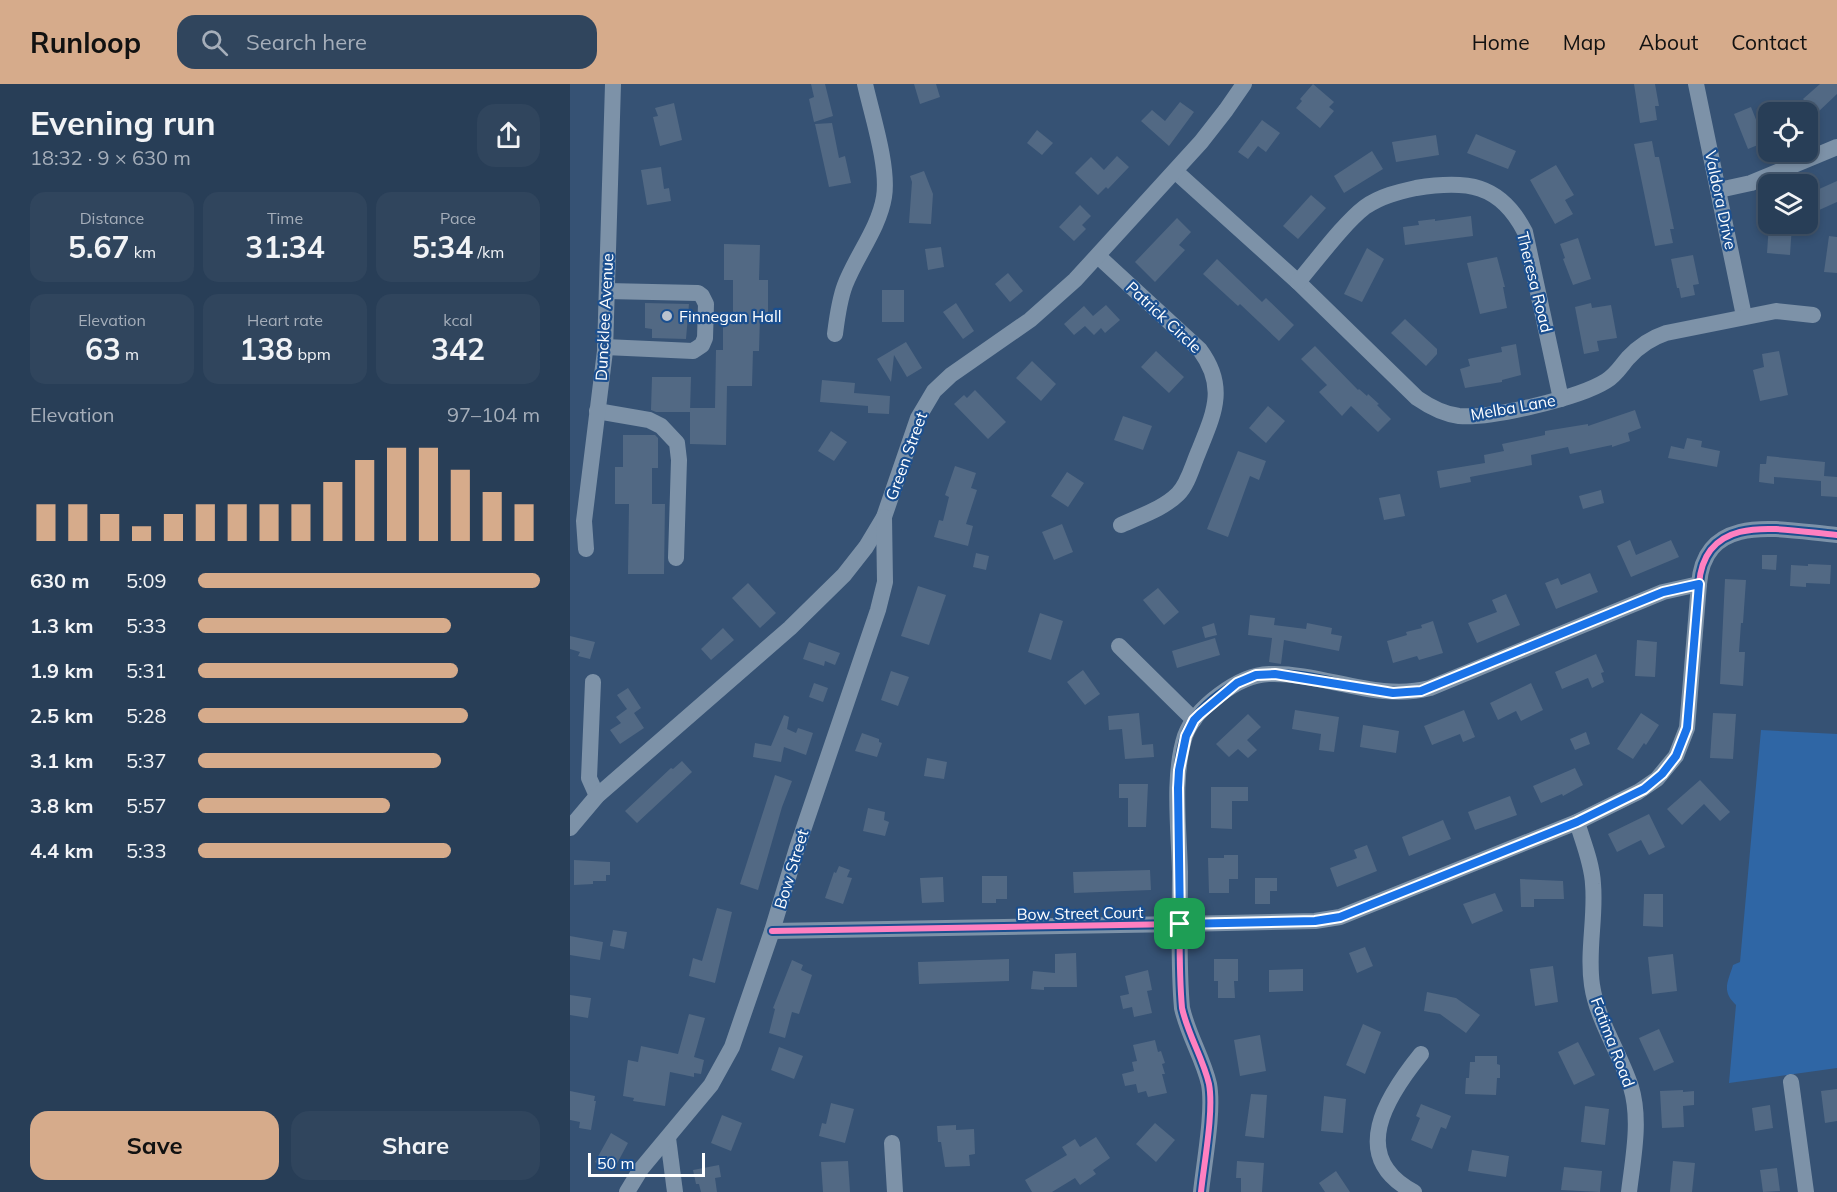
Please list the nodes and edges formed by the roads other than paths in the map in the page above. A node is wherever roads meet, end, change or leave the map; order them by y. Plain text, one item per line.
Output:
1 (613, 84) edge
2 (865, 84) edge
3 (1244, 84) edge
4 (1696, 84) edge
5 (1837, 147) edge
6 (1174, 171) junction
7 (1719, 190) junction
8 (1098, 256) junction
9 (1298, 282) junction
10 (607, 291) junction
11 (1813, 315) dead end
12 (1744, 316) junction
13 (835, 334) dead end
14 (605, 347) junction
15 (1561, 399) junction
16 (597, 411) junction
17 (884, 517) junction
18 (1121, 525) dead end
19 (1837, 535) edge
20 (586, 549) dead end
21 (676, 558) dead end
22 (1699, 584) junction
23 (1119, 646) dead end
24 (593, 682) dead end
25 (1194, 720) junction
26 (597, 795) junction
27 (1577, 822) junction
28 (570, 828) edge
29 (1180, 924) junction
30 (772, 932) junction
31 (1421, 1054) dead end
32 (1791, 1082) dead end
33 (668, 1138) junction
34 (892, 1143) dead end
35 (627, 1192) edge
36 (675, 1192) edge
37 (895, 1192) edge
38 (1201, 1192) edge
39 (1414, 1192) edge
40 (1629, 1192) edge
41 (1806, 1192) edge

1 - 10 street, Duncklee Avenue
2 - 13 street
3 - 6 street, Green Street
4 - 7 street, Valdora Drive
5 - 7 street
6 - 8 street, Green Street
6 - 9 street, Melba Lane
7 - 12 street, Valdora Drive
8 - 17 street, Green Street
8 - 18 street, Patrick Circle
9 - 15 street, Melba Lane
9 - 15 street, Theresa Road
10 - 14 street, Duncklee Avenue
10 - 14 street
11 - 12 street, Melba Lane
12 - 15 street, Melba Lane
14 - 16 street, Duncklee Avenue
16 - 20 street, Duncklee Avenue
16 - 21 street
17 - 26 street, Green Street
17 - 30 street, Bow Street
19 - 22 street, Bow Street Court
22 - 25 street
22 - 27 street, Bow Street Court
23 - 25 street
24 - 26 street
25 - 29 street
26 - 28 street, Green Street
27 - 29 street, Bow Street Court
27 - 40 street, Fatima Road
29 - 30 street, Bow Street Court
29 - 38 street
30 - 33 street, Bow Street
31 - 39 street
32 - 41 street
33 - 35 street, Bow Street
33 - 36 street
34 - 37 street

